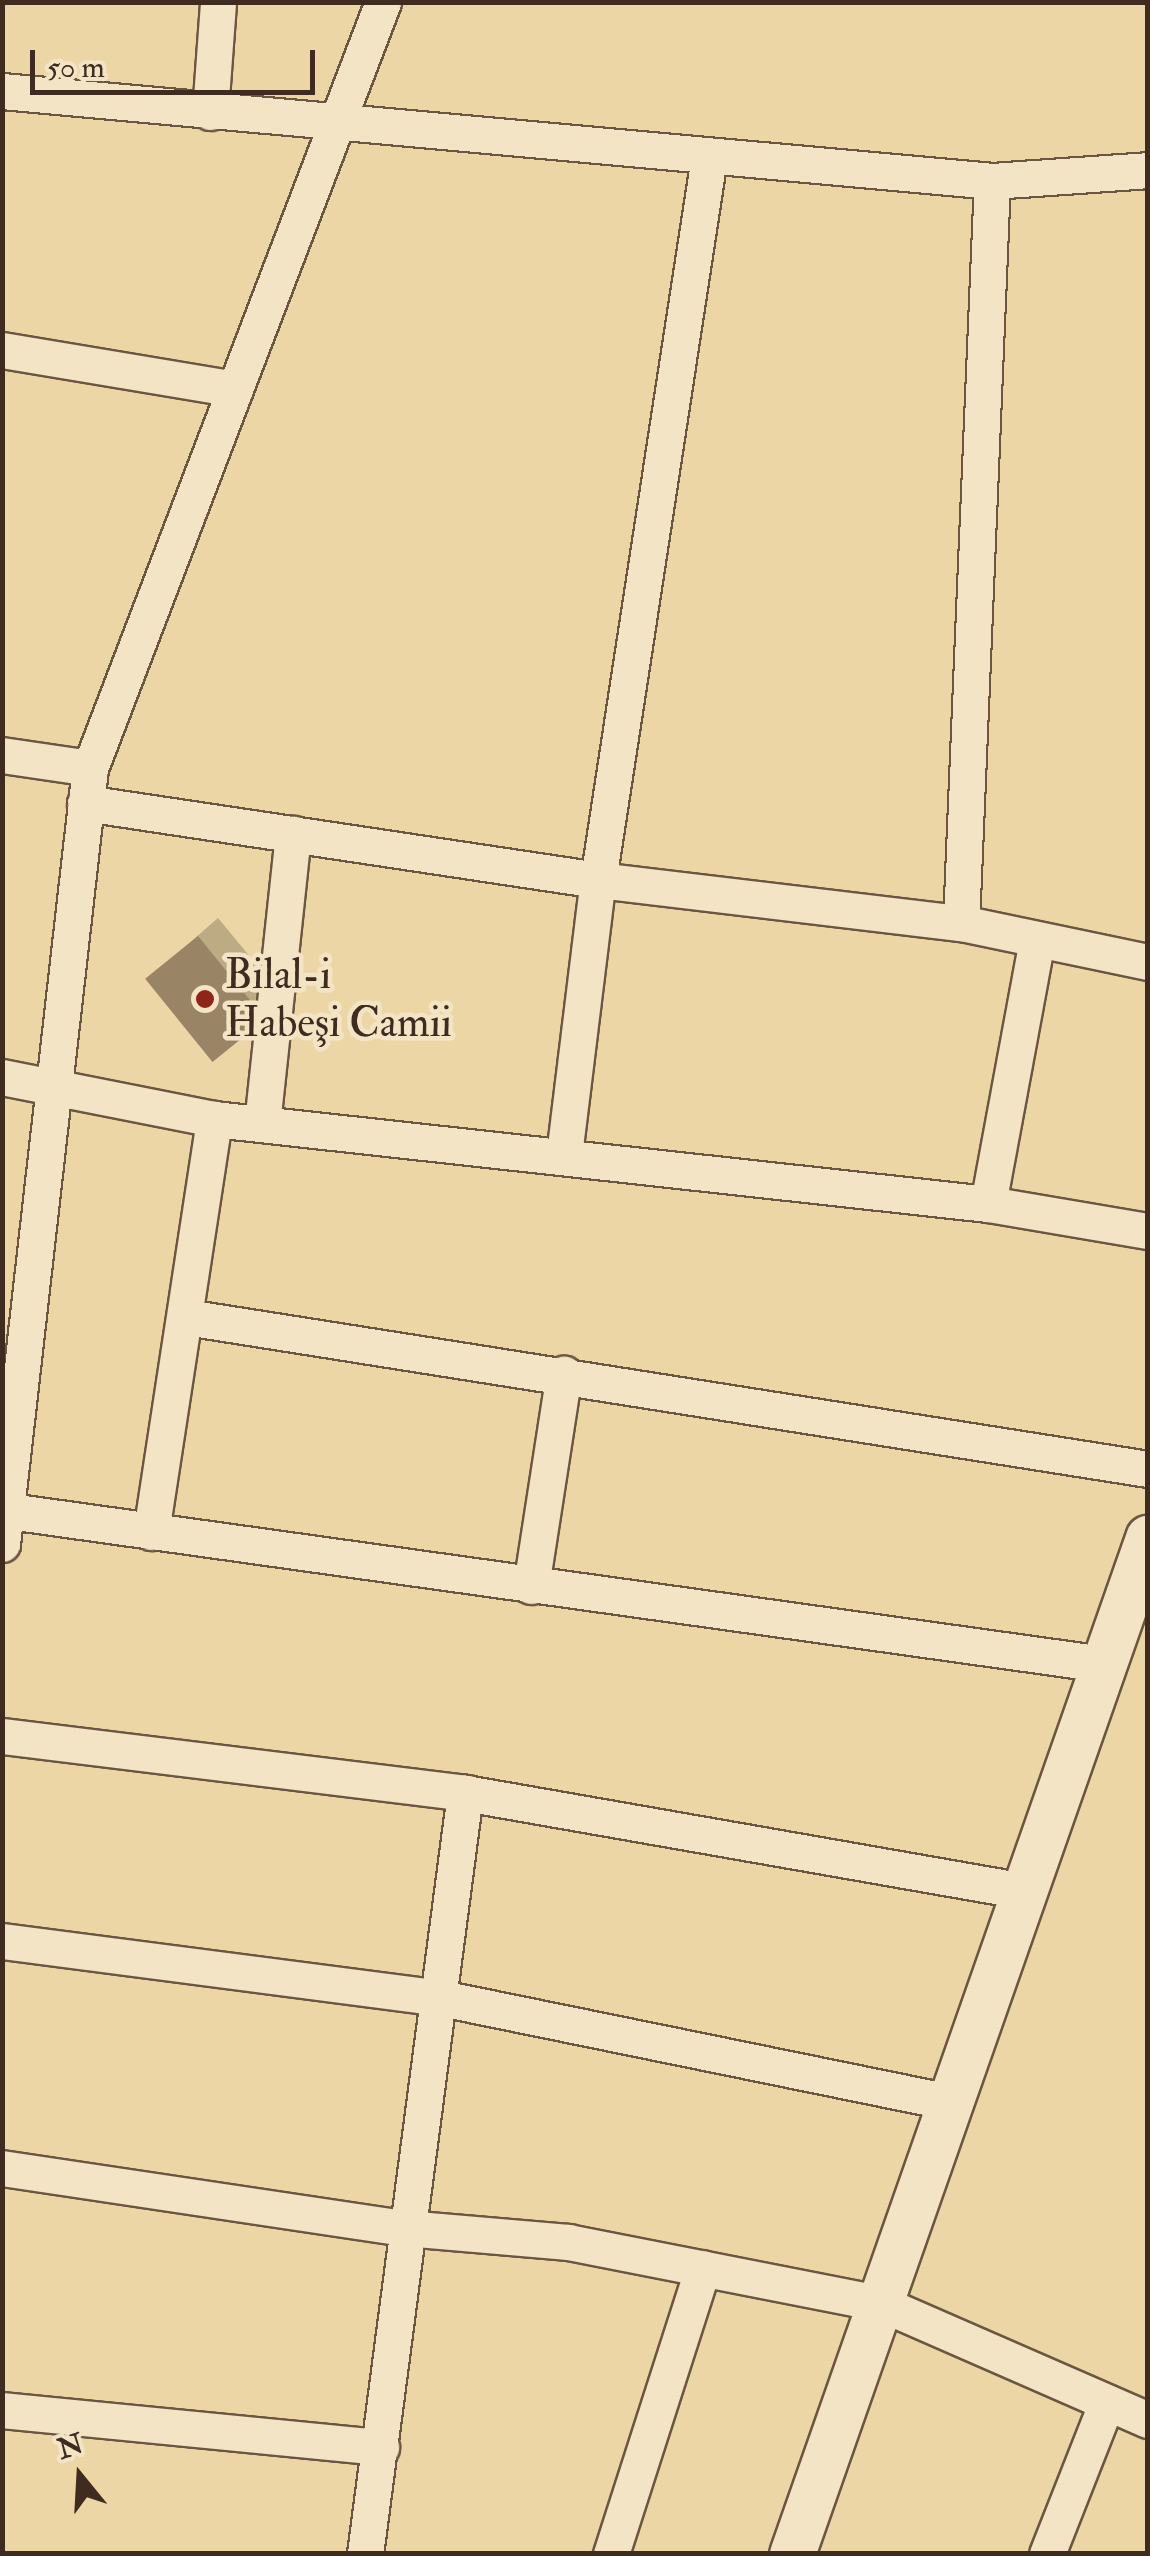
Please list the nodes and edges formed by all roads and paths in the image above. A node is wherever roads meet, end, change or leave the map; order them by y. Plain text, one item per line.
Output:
1 (218, 2) edge
2 (383, 2) edge
3 (2, 91) edge
4 (210, 112) junction
5 (340, 125) junction
6 (710, 156) junction
7 (1148, 170) edge
8 (992, 181) junction
9 (2, 350) edge
10 (236, 389) junction
11 (2, 755) edge
12 (90, 768) junction
13 (85, 803) junction
14 (293, 834) junction
15 (598, 880) junction
16 (961, 923) junction
17 (1037, 939) junction
18 (1148, 962) edge
19 (2, 1076) edge
20 (50, 1083) junction
21 (214, 1119) junction
22 (262, 1124) junction
23 (564, 1155) junction
24 (988, 1204) junction
25 (1148, 1231) edge
26 (186, 1317) junction
27 (564, 1374) junction
28 (1148, 1469) edge
29 (4, 1522) edge
30 (151, 1532) junction
31 (1148, 1538) edge
32 (531, 1586) junction
33 (1104, 1664) junction
34 (2, 1736) edge
35 (465, 1793) junction
36 (1024, 1891) junction
37 (2, 1941) edge
38 (436, 1997) junction
39 (950, 2102) junction
40 (2, 2168) edge
41 (405, 2228) junction
42 (703, 2268) junction
43 (880, 2303) junction
44 (1107, 2402) junction
45 (2, 2410) edge
46 (1148, 2420) edge
47 (381, 2447) junction
48 (365, 2554) edge
49 (611, 2554) edge
50 (792, 2554) edge
51 (1046, 2554) edge

1 - 4 street
2 - 5 street
3 - 4 street
4 - 5 street
5 - 6 street
5 - 10 street
6 - 8 street
6 - 15 street
7 - 8 street
8 - 16 street
9 - 10 street
10 - 12 street
11 - 12 street
12 - 13 street
13 - 14 street
13 - 20 street
14 - 15 street
14 - 22 street
15 - 16 street
15 - 23 street
16 - 17 street
17 - 18 street
17 - 24 street
19 - 20 street
20 - 21 street
20 - 29 street
21 - 22 street
21 - 26 street
22 - 23 street
23 - 24 street
24 - 25 street
26 - 27 street
26 - 30 street
27 - 28 street
27 - 32 street
29 - 30 street
30 - 32 street
31 - 33 street
32 - 33 street
33 - 36 street
34 - 35 street
35 - 36 street
35 - 38 street
36 - 39 street
37 - 38 street
38 - 39 street
38 - 41 street
39 - 43 street
40 - 41 street
41 - 42 street
41 - 47 street
42 - 43 street
42 - 49 street
43 - 44 street
43 - 50 street
44 - 46 street
44 - 51 street
45 - 47 street
47 - 48 street

